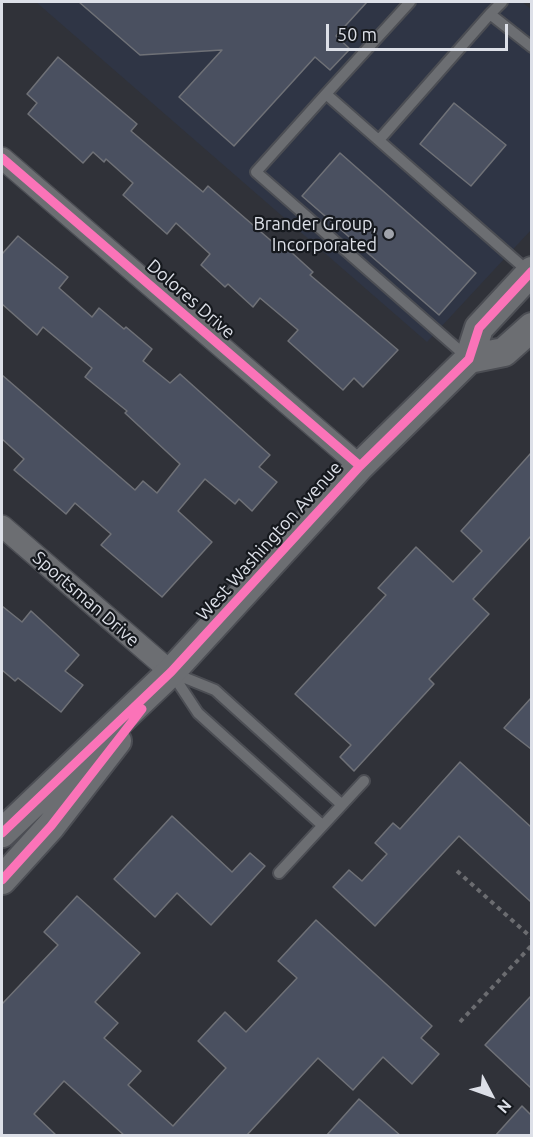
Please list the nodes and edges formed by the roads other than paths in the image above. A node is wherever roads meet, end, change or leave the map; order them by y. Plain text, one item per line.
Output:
1 (410, 2) edge
2 (502, 2) edge
3 (490, 14) junction
4 (531, 47) edge
5 (326, 94) junction
6 (379, 140) junction
7 (2, 158) edge
8 (531, 272) edge
9 (531, 327) edge
10 (469, 359) junction
11 (360, 466) junction
12 (2, 526) edge
13 (171, 672) junction
14 (364, 781) dead end
15 (341, 804) junction
16 (322, 825) junction
17 (2, 833) edge
18 (279, 873) dead end
19 (2, 880) edge

1 - 5 lane
2 - 3 lane
3 - 4 lane
3 - 6 lane
5 - 6 lane
5 - 10 lane
6 - 8 lane
7 - 11 street, Dolores Drive
8 - 10 main road, West Washington Avenue
9 - 10 main road
10 - 11 main road, West Washington Avenue
11 - 13 main road, West Washington Avenue
12 - 13 street, Sportsman Drive
13 - 15 lane
13 - 16 lane
13 - 17 main road, West Washington Avenue
13 - 19 main road, West Washington Avenue
14 - 15 lane
15 - 16 lane
16 - 18 lane

